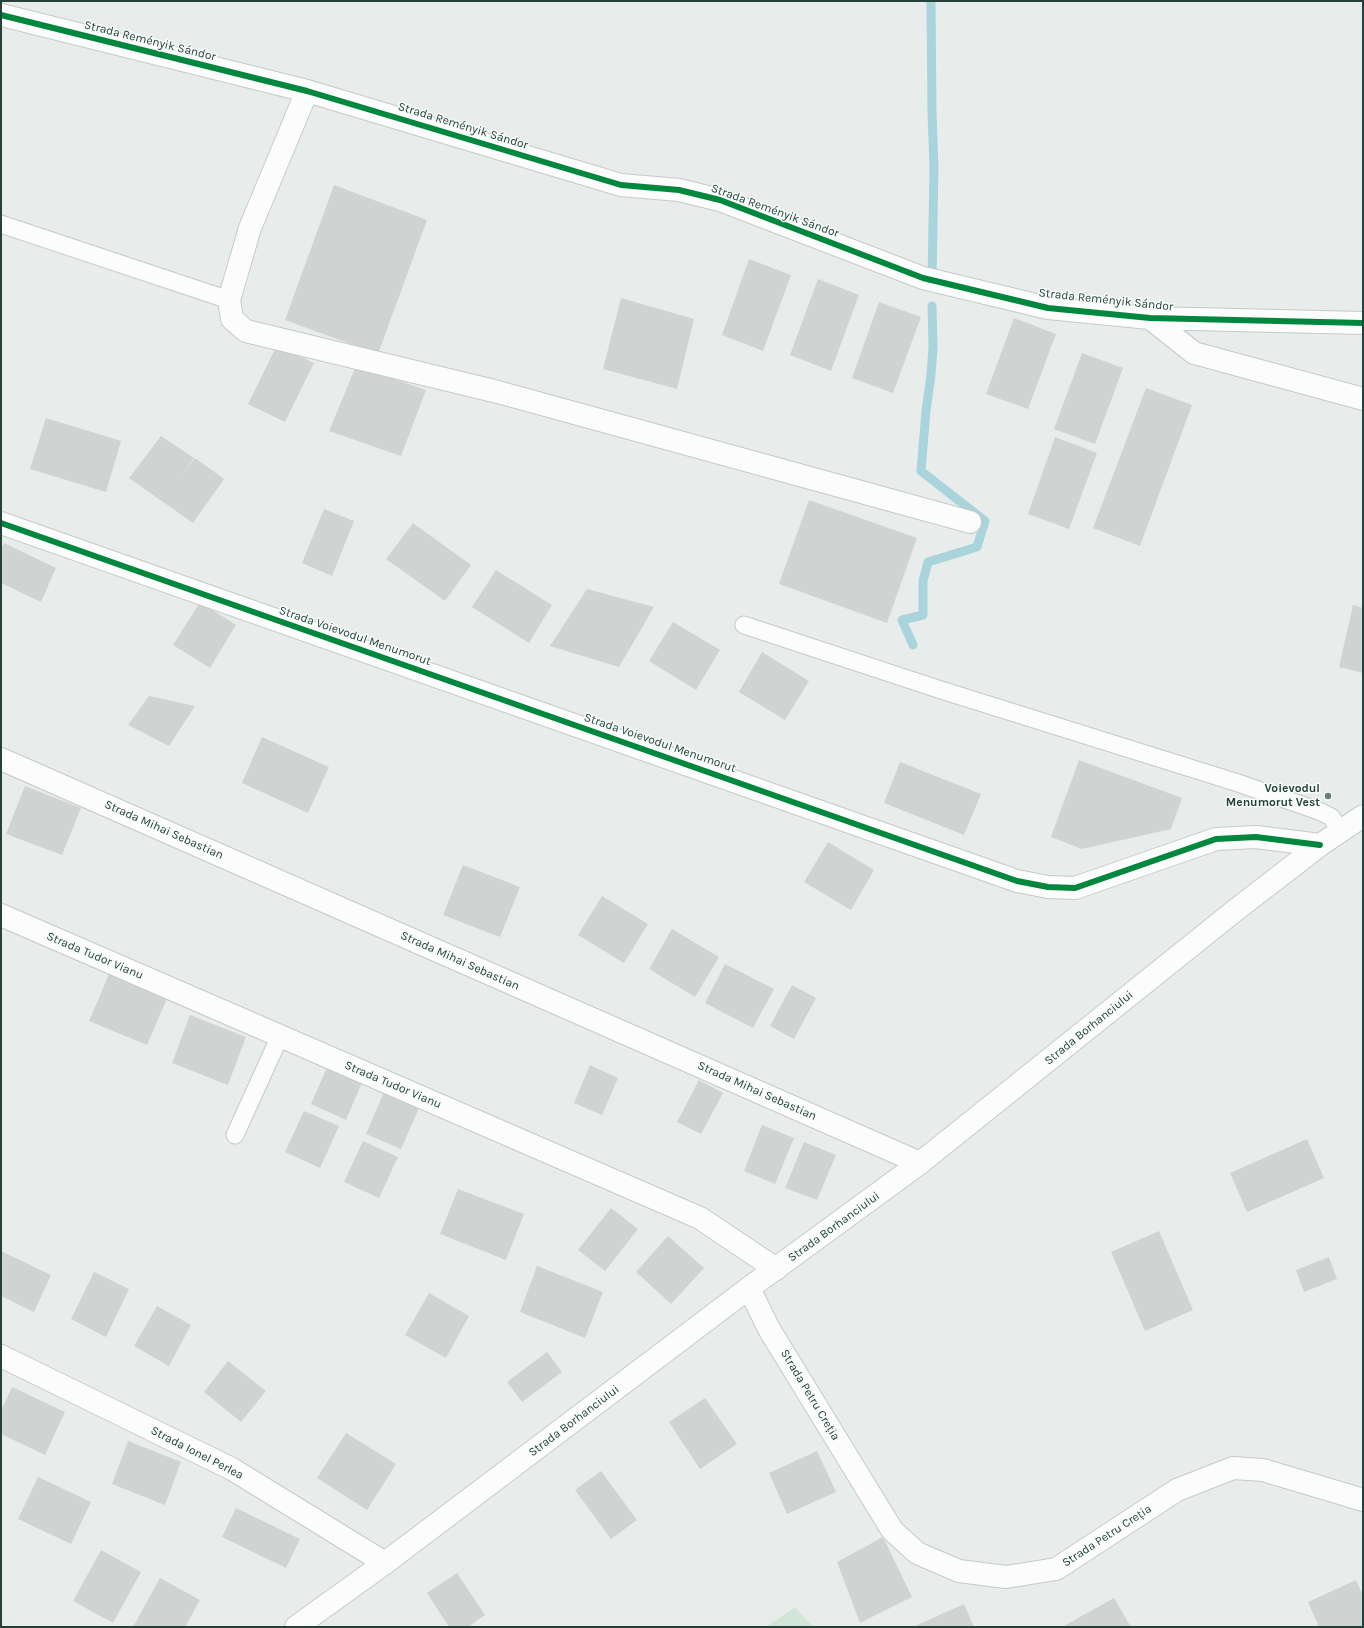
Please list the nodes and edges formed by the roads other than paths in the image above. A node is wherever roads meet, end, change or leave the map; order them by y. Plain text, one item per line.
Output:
1 (1, 15) edge
2 (307, 91) junction
3 (1, 224) edge
4 (229, 300) junction
5 (1150, 318) junction
6 (1363, 323) edge
7 (1363, 399) edge
8 (1, 522) edge
9 (970, 522) dead end
10 (744, 624) dead end
11 (1, 759) edge
12 (1363, 816) edge
13 (1341, 831) junction
14 (1320, 845) junction
15 (1, 915) edge
16 (280, 1036) junction
17 (235, 1135) dead end
18 (920, 1163) junction
19 (776, 1269) junction
20 (749, 1288) junction
21 (1, 1356) edge
22 (1363, 1500) edge
23 (385, 1563) junction
24 (298, 1626) edge

1 - 2 street, Strada Reményik Sándor
2 - 4 street
2 - 5 street, Strada Reményik Sándor
3 - 4 lane
4 - 9 street
5 - 6 street, Strada Reményik Sándor
5 - 7 street, Strada Reményik Sándor
8 - 14 street, Strada Voievodul Menumorut
10 - 13 lane
11 - 18 street, Strada Mihai Sebastian
12 - 13 street, Strada Borhanciului
13 - 14 street, Strada Borhanciului
14 - 18 street, Strada Borhanciului
15 - 16 street, Strada Tudor Vianu
16 - 17 lane
16 - 19 street, Strada Tudor Vianu
18 - 19 street, Strada Borhanciului
19 - 20 street, Strada Borhanciului
20 - 22 street, Strada Petru Creția
20 - 23 street, Strada Borhanciului
21 - 23 street, Strada Ionel Perlea
23 - 24 street, Strada Borhanciului

